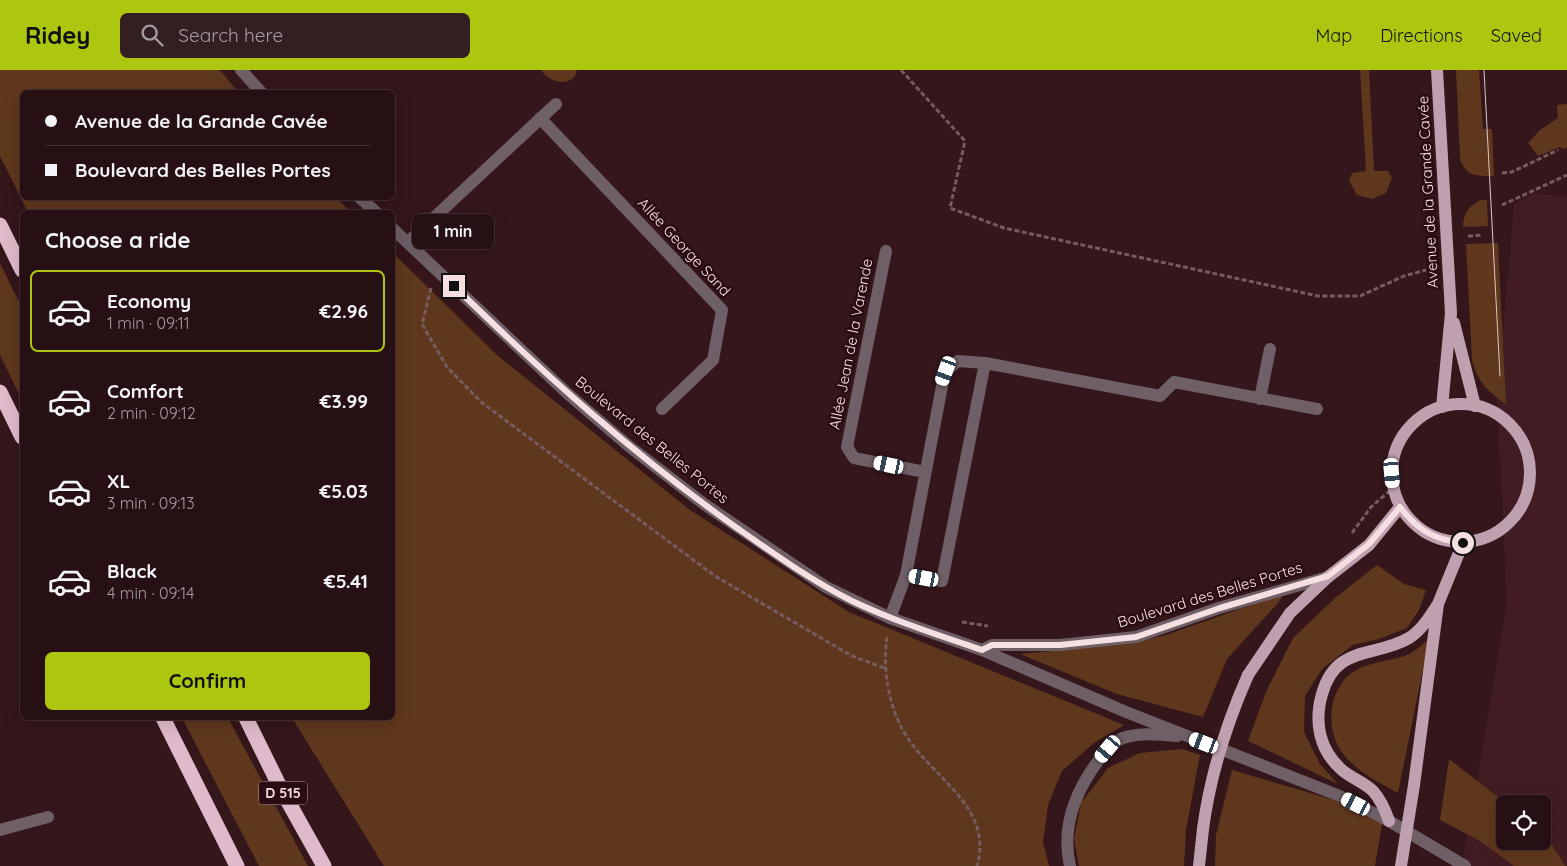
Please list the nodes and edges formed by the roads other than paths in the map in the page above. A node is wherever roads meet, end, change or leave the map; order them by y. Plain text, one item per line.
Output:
1 (241, 70) edge
2 (1437, 70) edge
3 (259, 90) edge
4 (556, 104) dead end
5 (540, 118) junction
6 (362, 200) edge
7 (374, 210) edge
8 (0, 225) edge
9 (395, 231) edge
10 (408, 242) junction
11 (886, 251) dead end
12 (20, 266) edge
13 (1451, 313) junction
14 (1270, 349) dead end
15 (985, 363) junction
16 (0, 392) edge
17 (1260, 399) junction
18 (1475, 406) junction
19 (1442, 407) junction
20 (662, 409) dead end
21 (1317, 409) dead end
22 (20, 433) edge
23 (925, 472) junction
24 (1400, 507) junction
25 (1463, 543) junction
26 (906, 575) junction
27 (1328, 576) junction
28 (1438, 604) junction
29 (890, 618) junction
30 (982, 650) junction
31 (164, 720) edge
32 (247, 720) edge
33 (1187, 736) junction
34 (48, 817) dead end
35 (1389, 821) junction
36 (0, 830) edge
37 (322, 862) edge
38 (237, 866) edge
39 (332, 866) edge
40 (1070, 866) edge
41 (1199, 866) edge
42 (1401, 866) edge
43 (1465, 866) edge

1 - 3 street
2 - 13 main road, Avenue de la Grande Cavée
4 - 5 street
5 - 10 street
5 - 20 street, Allée George Sand
6 - 7 street
8 - 12 highway
9 - 10 street, Boulevard des Belles Portes
10 - 29 street, Boulevard des Belles Portes
11 - 23 street, Allée Jean de la Varende
13 - 18 main road, Avenue de la Grande Cavée
13 - 19 main road, Avenue de la Grande Cavée
14 - 17 street
15 - 17 street
15 - 23 street
15 - 26 street
16 - 22 highway
17 - 21 street
18 - 19 main road
18 - 25 main road
19 - 24 main road
23 - 26 street
24 - 25 main road
24 - 27 main road
25 - 28 main road
26 - 29 street
27 - 30 street, Boulevard des Belles Portes
27 - 41 main road, bridge
28 - 35 main road
28 - 42 main road, bridge
29 - 30 street, Boulevard des Belles Portes
30 - 33 street, Boulevard des Belles Portes
31 - 38 highway
32 - 37 highway, D 515
33 - 35 street, Boulevard des Belles Portes
33 - 40 street
34 - 36 street
35 - 43 street, Boulevard des Belles Portes
37 - 39 highway

